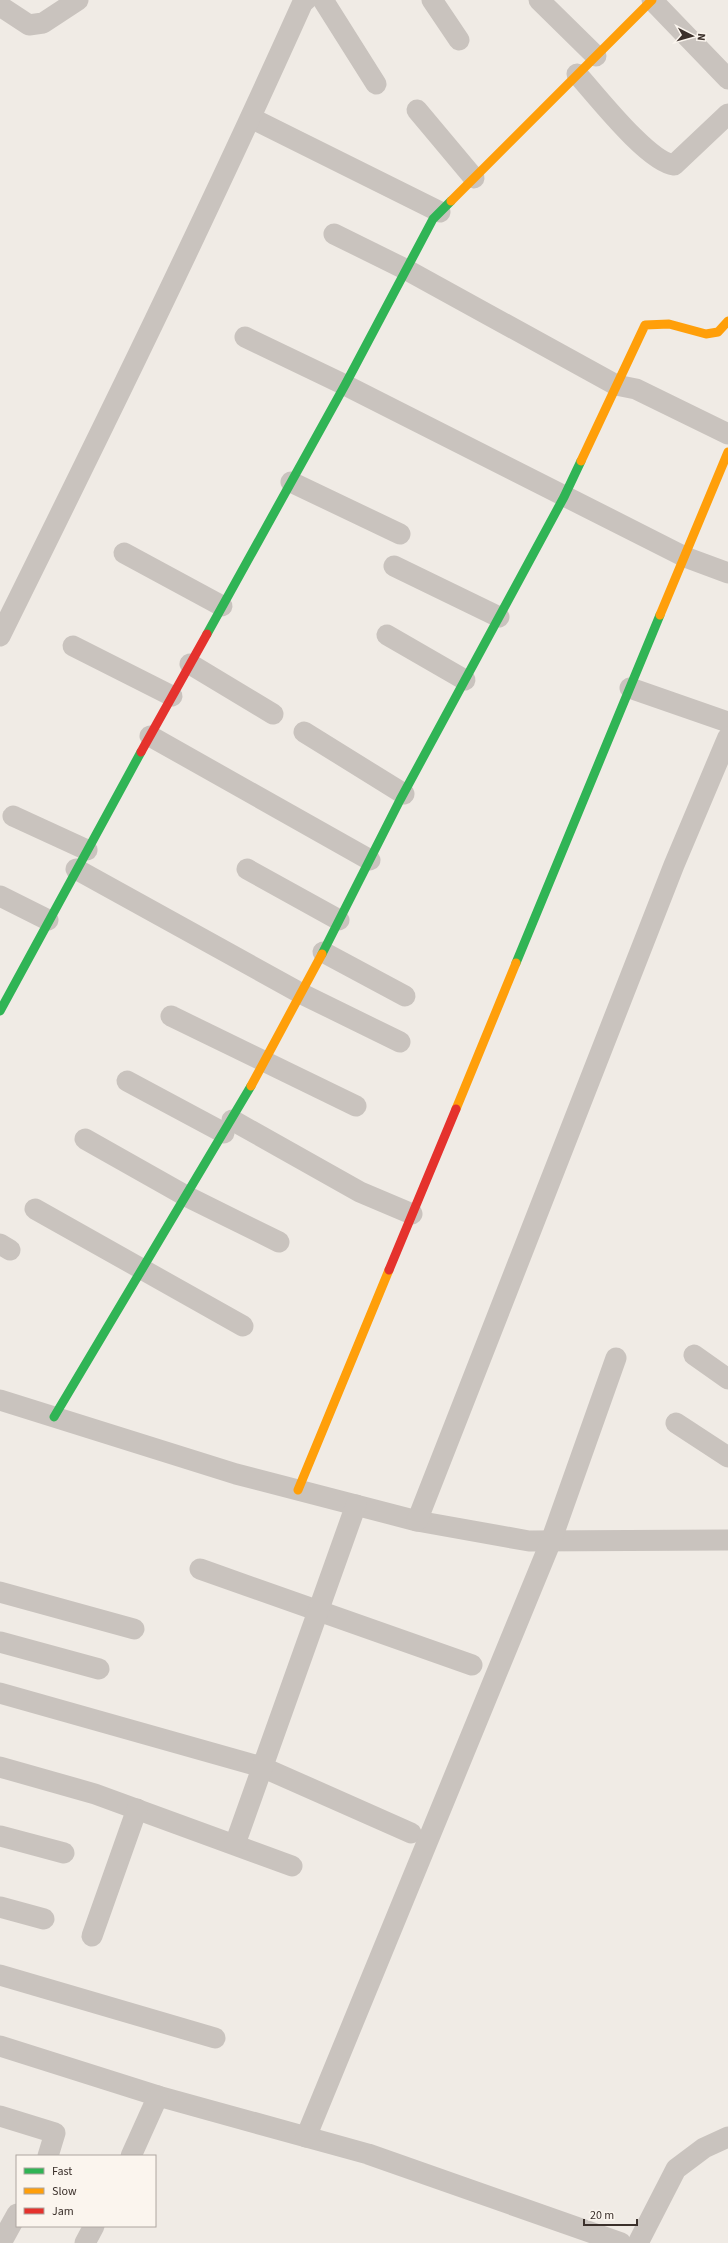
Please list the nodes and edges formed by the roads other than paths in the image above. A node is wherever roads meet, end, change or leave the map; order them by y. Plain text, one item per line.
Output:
1 (78, 0) edge
2 (306, 0) edge
3 (323, 0) edge
4 (432, 0) edge
5 (539, 0) edge
6 (652, 0) edge
7 (0, 6) edge
8 (458, 40) dead end
9 (596, 56) junction
10 (577, 74) junction
11 (728, 79) edge
12 (376, 84) dead end
13 (417, 110) dead end
14 (728, 114) edge
15 (251, 118) junction
16 (474, 178) junction
17 (440, 212) junction
18 (334, 234) dead end
19 (407, 270) junction
20 (728, 321) edge
21 (245, 337) dead end
22 (345, 385) junction
23 (616, 385) junction
24 (728, 434) edge
25 (728, 452) edge
26 (291, 482) junction
27 (564, 497) junction
28 (400, 534) dead end
29 (124, 552) dead end
30 (685, 556) junction
31 (394, 566) dead end
32 (728, 573) edge
33 (222, 606) junction
34 (499, 617) junction
35 (0, 636) edge
36 (388, 636) dead end
37 (73, 646) dead end
38 (190, 664) junction
39 (465, 680) junction
40 (630, 688) junction
41 (172, 696) junction
42 (273, 714) dead end
43 (728, 722) edge
44 (304, 732) dead end
45 (150, 736) junction
46 (728, 737) edge
47 (404, 794) junction
48 (13, 816) dead end
49 (87, 850) junction
50 (370, 860) junction
51 (76, 869) junction
52 (246, 869) dead end
53 (0, 896) edge
54 (48, 920) junction
55 (339, 920) junction
56 (323, 952) junction
57 (302, 994) junction
58 (405, 996) dead end
59 (0, 1011) edge
60 (171, 1016) dead end
61 (400, 1042) dead end
62 (265, 1061) junction
63 (127, 1081) dead end
64 (356, 1106) dead end
65 (228, 1127) junction
66 (85, 1139) dead end
67 (186, 1196) junction
68 (35, 1209) dead end
69 (412, 1214) junction
70 (279, 1242) dead end
71 (143, 1269) junction
72 (243, 1326) dead end
73 (694, 1355) dead end
74 (616, 1358) dead end
75 (728, 1379) edge
76 (0, 1401) edge
77 (54, 1417) junction
78 (676, 1423) dead end
79 (728, 1457) edge
80 (298, 1490) junction
81 (356, 1505) junction
82 (417, 1521) junction
83 (724, 1534) edge
84 (551, 1541) junction
85 (200, 1569) dead end
86 (0, 1592) edge
87 (317, 1612) junction
88 (134, 1629) dead end
89 (0, 1642) edge
90 (472, 1665) dead end
91 (99, 1669) dead end
92 (0, 1693) edge
93 (0, 1767) edge
94 (262, 1767) junction
95 (137, 1809) junction
96 (411, 1833) dead end
97 (0, 1836) edge
98 (235, 1844) junction
99 (64, 1853) dead end
100 (292, 1866) dead end
101 (0, 1907) edge
102 (44, 1919) dead end
103 (92, 1936) dead end
104 (0, 1975) edge
105 (215, 2038) dead end
106 (0, 2046) edge
107 (158, 2096) junction
108 (0, 2116) edge
109 (306, 2137) junction
110 (728, 2137) edge
111 (48, 2155) edge
112 (131, 2155) edge
113 (16, 2216) edge
114 (93, 2227) edge
115 (1, 2243) edge
116 (85, 2243) edge
117 (622, 2243) edge
118 (638, 2243) edge

1 - 7 street
2 - 15 street
3 - 12 street
4 - 8 street
5 - 9 street
6 - 9 street
6 - 11 street
9 - 10 street
10 - 14 street
10 - 16 street
13 - 16 street
15 - 17 street
15 - 35 street
16 - 17 street
17 - 19 street
18 - 19 street
19 - 22 street
19 - 23 street
20 - 23 street
21 - 22 street
22 - 26 street
22 - 27 street
23 - 24 street
23 - 27 street
25 - 30 street
26 - 28 street
26 - 33 street
27 - 30 street
27 - 34 street
29 - 33 street
30 - 32 street
30 - 40 street
31 - 34 street
33 - 38 street
34 - 39 street
36 - 39 street
37 - 41 street
38 - 41 street
38 - 42 street
39 - 47 street
40 - 43 street
40 - 69 street
41 - 45 street
44 - 47 street
45 - 49 street
45 - 50 street
46 - 82 street
47 - 50 street
48 - 49 street
49 - 51 street
50 - 55 street
51 - 54 street
51 - 57 street
52 - 55 street
53 - 54 street
54 - 59 street
55 - 56 street
56 - 57 street
56 - 58 street
57 - 61 street
57 - 62 street
60 - 62 street
62 - 64 street
62 - 65 street
63 - 65 street
65 - 67 street
65 - 69 street
66 - 67 street
67 - 70 street
67 - 71 street
68 - 71 street
69 - 80 street
71 - 72 street
71 - 77 street
73 - 75 street
74 - 84 street
76 - 77 street
77 - 80 street
78 - 79 street
80 - 81 street
81 - 82 street
81 - 87 street
82 - 84 street
83 - 84 street
84 - 109 street
85 - 87 street
86 - 88 street
87 - 90 street
87 - 94 street
89 - 91 street
92 - 94 street
93 - 95 street
94 - 96 street
94 - 98 street
95 - 98 street
95 - 103 street
97 - 99 street
98 - 100 street
101 - 102 street
104 - 105 street
106 - 107 street
107 - 109 street
107 - 112 street
108 - 111 street
109 - 117 street
110 - 118 street
113 - 115 street
114 - 116 street

